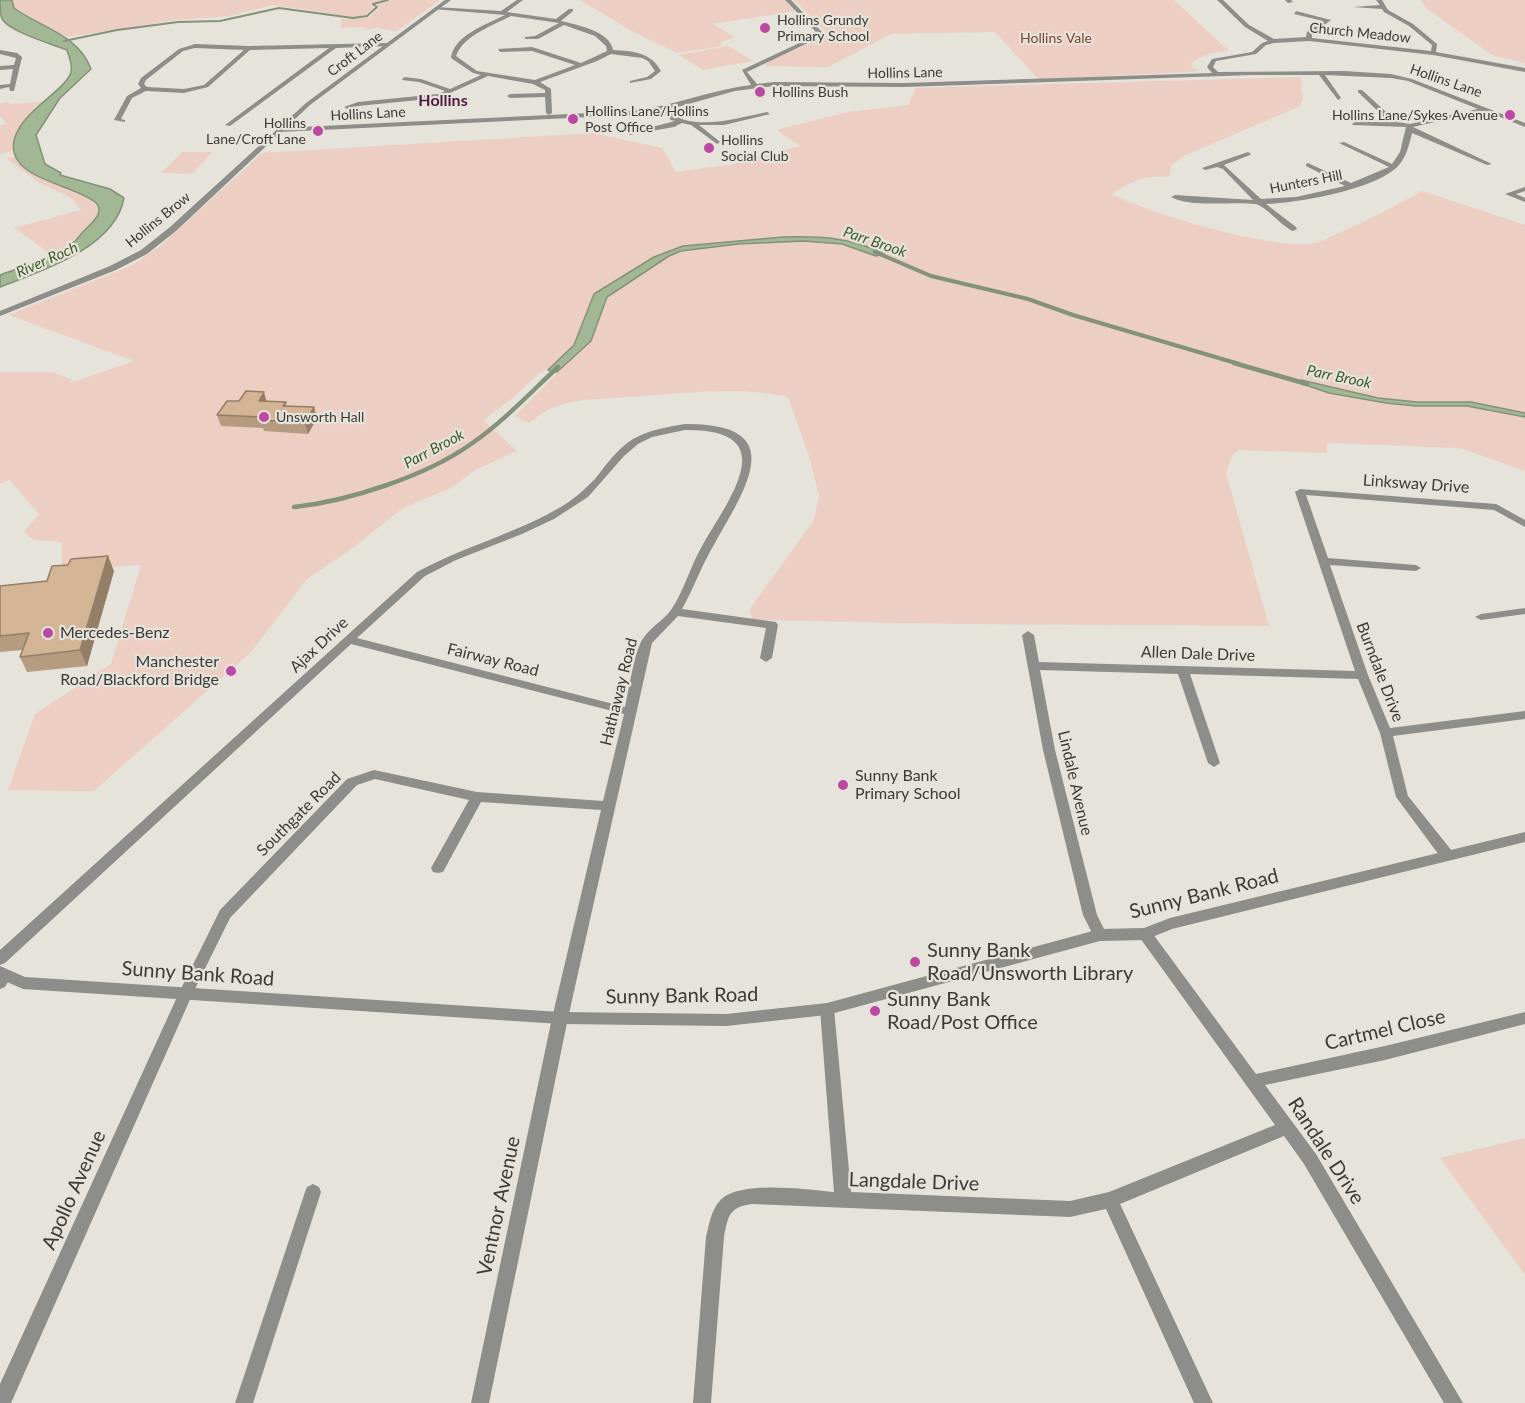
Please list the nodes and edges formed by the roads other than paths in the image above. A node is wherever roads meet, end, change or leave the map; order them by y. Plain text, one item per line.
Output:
1 (448, 0) edge
2 (520, 0) edge
3 (789, 0) edge
4 (1220, 0) edge
5 (1379, 0) edge
6 (1356, 7) dead end
7 (1385, 7) junction
8 (436, 9) junction
9 (571, 10) dead end
10 (501, 14) junction
11 (1296, 14) dead end
12 (510, 15) junction
13 (559, 23) junction
14 (527, 38) dead end
15 (1309, 39) junction
16 (1273, 41) junction
17 (387, 45) junction
18 (335, 46) junction
19 (249, 48) junction
20 (500, 50) dead end
21 (0, 52) edge
22 (610, 52) junction
23 (1432, 53) junction
24 (580, 65) junction
25 (16, 67) junction
26 (0, 68) edge
27 (1525, 70) edge
28 (1321, 73) junction
29 (487, 74) junction
30 (1216, 74) junction
31 (409, 77) dead end
32 (535, 82) junction
33 (632, 82) dead end
34 (755, 86) junction
35 (0, 87) edge
36 (145, 89) junction
37 (453, 91) junction
38 (1360, 91) dead end
39 (548, 95) junction
40 (510, 96) dead end
41 (1338, 98) dead end
42 (347, 107) dead end
43 (1488, 109) junction
44 (662, 110) junction
45 (549, 114) dead end
46 (767, 114) dead end
47 (681, 120) junction
48 (123, 121) dead end
49 (693, 123) junction
50 (1355, 124) dead end
51 (1395, 124) junction
52 (228, 125) dead end
53 (1525, 125) edge
54 (1410, 128) junction
55 (280, 130) junction
56 (631, 134) dead end
57 (717, 142) dead end
58 (1342, 143) dead end
59 (1248, 154) dead end
60 (1489, 164) dead end
61 (1218, 165) junction
62 (1308, 165) dead end
63 (1394, 167) junction
64 (1205, 168) dead end
65 (1351, 186) junction
66 (1525, 189) edge
67 (1175, 197) dead end
68 (1525, 200) edge
69 (1261, 203) junction
70 (1293, 229) dead end
71 (0, 314) edge
72 (701, 427) joint
73 (1300, 492) joint
74 (1525, 524) edge
75 (1322, 561) junction
76 (1416, 568) dead end
77 (1525, 611) edge
78 (675, 612) junction
79 (1481, 617) dead end
80 (1028, 634) dead end
81 (349, 640) junction
82 (766, 658) dead end
83 (1034, 666) junction
84 (1183, 671) junction
85 (1362, 675) junction
86 (630, 712) junction
87 (1525, 715) edge
88 (1386, 733) junction
89 (1214, 763) dead end
90 (477, 797) junction
91 (609, 806) junction
92 (1525, 837) edge
93 (1447, 855) junction
94 (438, 868) dead end
95 (1145, 934) junction
96 (1100, 935) junction
97 (0, 959) edge
98 (2, 977) edge
99 (185, 995) junction
100 (827, 1009) junction
101 (560, 1018) junction
102 (1525, 1018) edge
103 (1254, 1081) junction
104 (1288, 1127) junction
105 (313, 1192) dead end
106 (843, 1200) junction
107 (1110, 1200) junction
108 (1, 1403) edge
109 (244, 1403) edge
110 (480, 1403) edge
111 (702, 1403) edge
112 (1204, 1403) edge
113 (1454, 1403) edge

1 - 8 street, Croft Lane
2 - 10 street
3 - 34 street
4 - 16 street
5 - 7 street
6 - 7 street
7 - 23 street
8 - 10 street
8 - 17 street, Croft Lane
9 - 13 street
10 - 12 street
11 - 15 street
12 - 13 street
12 - 29 street
13 - 14 street
13 - 22 street
15 - 16 street, Church Meadow
15 - 23 street, Church Meadow
16 - 30 street, Church Meadow
17 - 18 street
17 - 55 street, Croft Lane
18 - 19 street
18 - 52 street
19 - 36 street
19 - 36 street
20 - 24 street
21 - 25 street
22 - 24 street
22 - 33 street
23 - 27 street, Church Meadow
24 - 32 street
25 - 26 street
25 - 35 street
28 - 30 street, Hollins Lane
28 - 41 street
28 - 43 street, Hollins Lane
29 - 32 street
29 - 37 street
30 - 34 street, Hollins Lane
31 - 37 street
32 - 39 street
34 - 44 street, Hollins Lane
36 - 48 street
37 - 42 street
38 - 51 street
39 - 40 street
39 - 45 street
43 - 53 street, Hollins Lane
43 - 54 street
44 - 47 street
44 - 55 street, Hollins Lane
46 - 49 street
47 - 49 street
47 - 56 street
49 - 57 street
50 - 51 street
51 - 54 street
54 - 60 street
54 - 63 street
55 - 71 street, Hollins Brow
58 - 63 street
59 - 61 street
61 - 64 street
61 - 69 street
62 - 65 street
63 - 65 street, Hunters Hill
65 - 69 street, Hunters Hill
66 - 68 street
67 - 69 street, Hunters Hill
69 - 70 street
72 - 78 street, Hathaway Road
72 - 81 street, Ajax Drive
73 - 74 street, Linksway Drive
73 - 75 street, Burndale Drive
75 - 76 street
75 - 85 street, Burndale Drive
77 - 79 street
78 - 82 street
78 - 86 street, Hathaway Road
80 - 83 street, Lindale Avenue
81 - 86 street, Fairway Road
81 - 97 street, Ajax Drive
83 - 84 street, Allen Dale Drive
83 - 96 street, Lindale Avenue
84 - 85 street, Allen Dale Drive
84 - 89 street
85 - 88 street, Burndale Drive
86 - 91 street, Hathaway Road
87 - 88 street
88 - 93 street, Burndale Drive
90 - 91 street, Southgate Road
90 - 94 street
90 - 99 street, Southgate Road
91 - 101 street, Hathaway Road
92 - 93 street, Sunny Bank Road
93 - 95 street, Sunny Bank Road
95 - 96 street, Sunny Bank Road
95 - 103 street, Randale Drive
96 - 100 street, Sunny Bank Road
98 - 99 street, Sunny Bank Road
99 - 101 street, Sunny Bank Road
99 - 108 street, Apollo Avenue
100 - 101 street, Sunny Bank Road
100 - 106 street
101 - 110 street, Ventnor Avenue
102 - 103 street, Cartmel Close
103 - 104 street, Randale Drive
104 - 107 street, Langdale Drive
104 - 113 street, Randale Drive
105 - 109 street
106 - 107 street, Langdale Drive
106 - 111 street, Langdale Drive
107 - 112 street

